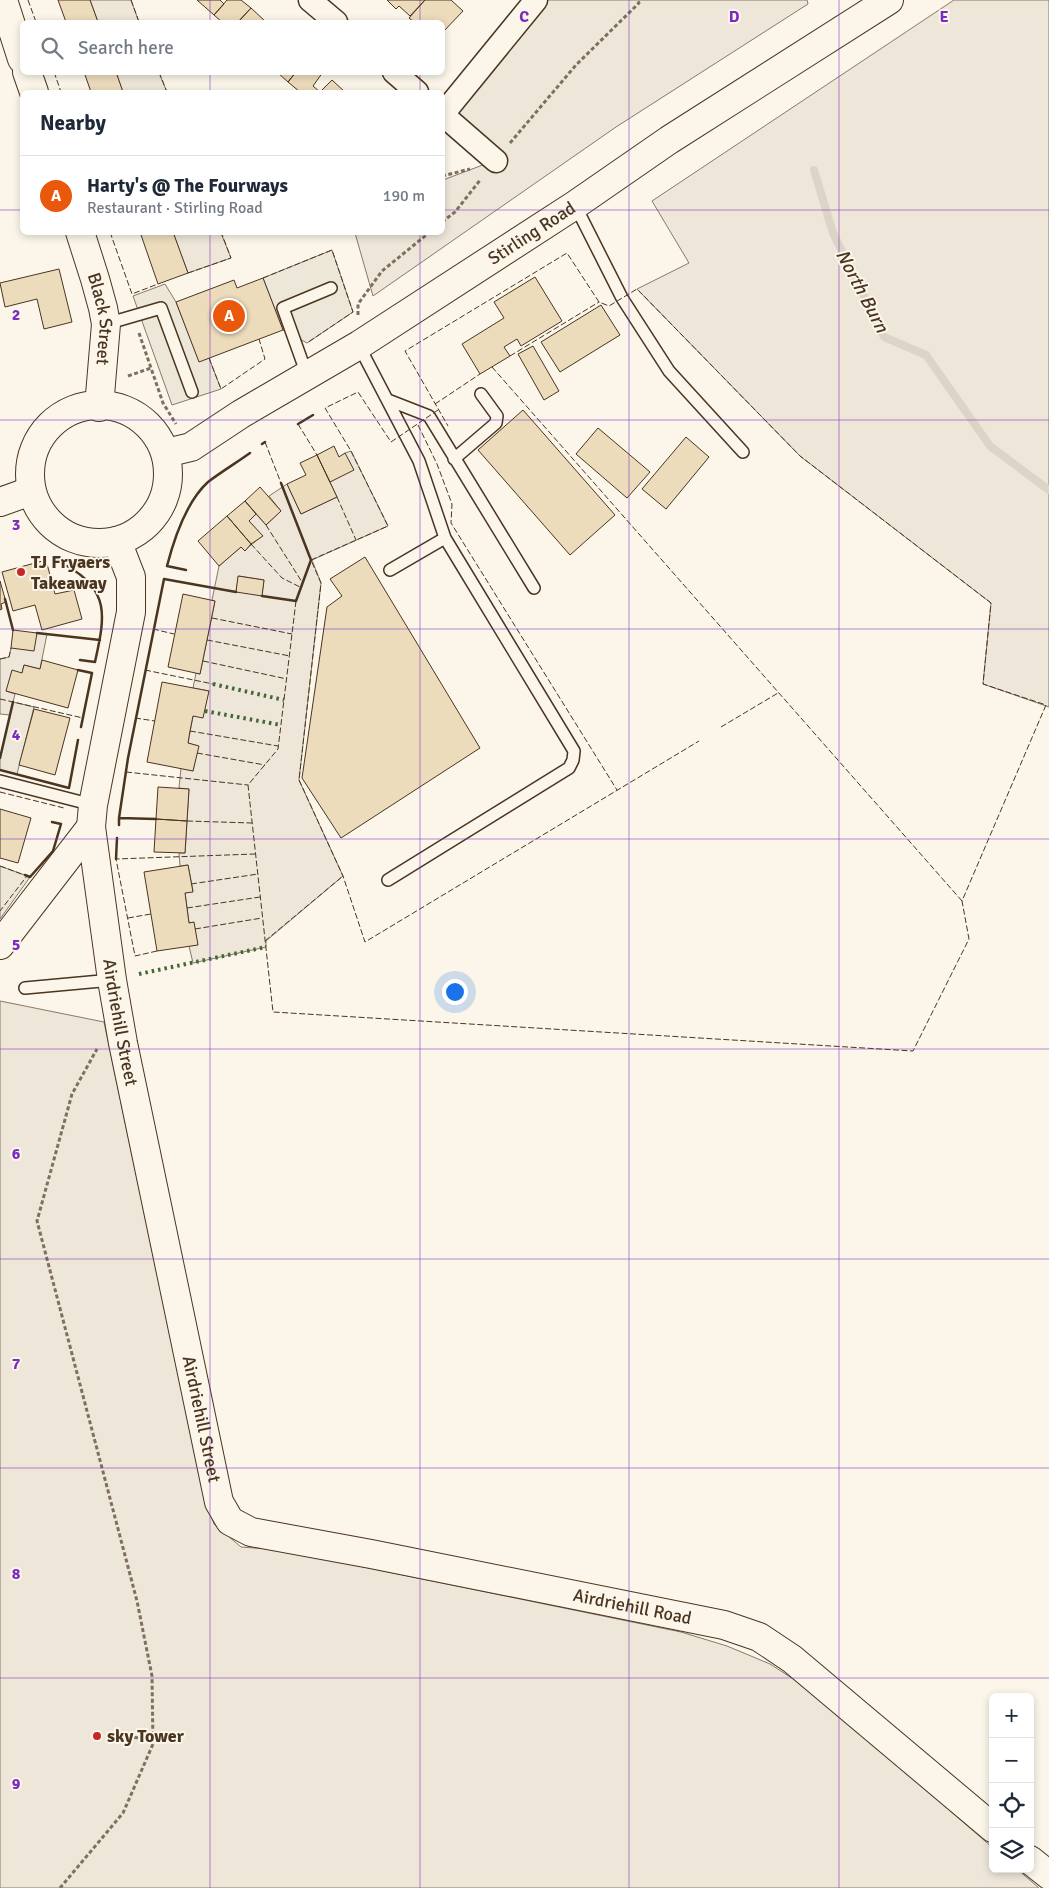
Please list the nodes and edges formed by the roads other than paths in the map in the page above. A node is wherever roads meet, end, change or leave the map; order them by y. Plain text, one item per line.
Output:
1 (310, 0) edge
2 (536, 0) edge
3 (889, 0) edge
4 (3, 6) edge
5 (334, 20) edge
6 (20, 53) edge
7 (28, 75) edge
8 (397, 75) edge
9 (33, 90) edge
10 (415, 90) edge
11 (445, 112) edge
12 (445, 116) edge
13 (496, 160) road end
14 (575, 206) junction
15 (81, 235) edge
16 (331, 288) dead end
17 (106, 324) junction
18 (359, 345) junction
19 (307, 376) junction
20 (192, 392) dead end
21 (481, 394) dead end
22 (388, 400) junction
23 (99, 407) junction
24 (179, 450) junction
25 (743, 452) dead end
26 (454, 459) junction
27 (31, 491) junction
28 (0, 502) edge
29 (445, 538) junction
30 (117, 541) junction
31 (390, 570) dead end
32 (534, 588) dead end
33 (0, 781) edge
34 (92, 816) junction
35 (388, 880) dead end
36 (0, 945) edge
37 (112, 980) junction
38 (25, 988) dead end
39 (219, 1502) joint
40 (989, 1825) edge
41 (1034, 1863) edge
42 (1049, 1875) edge

1 - 5 street
2 - 11 street
3 - 14 main road, Stirling Road
4 - 6 main road
7 - 9 main road
8 - 10 street
12 - 13 street
14 - 18 main road, Stirling Road
14 - 25 lane
15 - 17 main road, Black Street
16 - 19 lane
17 - 20 lane
17 - 23 main road, Black Street
18 - 19 main road, Stirling Road
18 - 22 lane
19 - 24 main road, Stirling Road
21 - 26 lane
22 - 26 lane
22 - 29 lane
23 - 24 main road
23 - 27 main road
24 - 30 main road
26 - 32 lane
27 - 28 main road
27 - 30 main road
29 - 31 lane
29 - 35 lane
30 - 34 main road, Airdriehill Street
33 - 34 lane
34 - 36 main road
34 - 37 main road, Airdriehill Street
37 - 38 lane
37 - 39 main road, Airdriehill Street
39 - 40 main road, Airdriehill Road
41 - 42 main road

